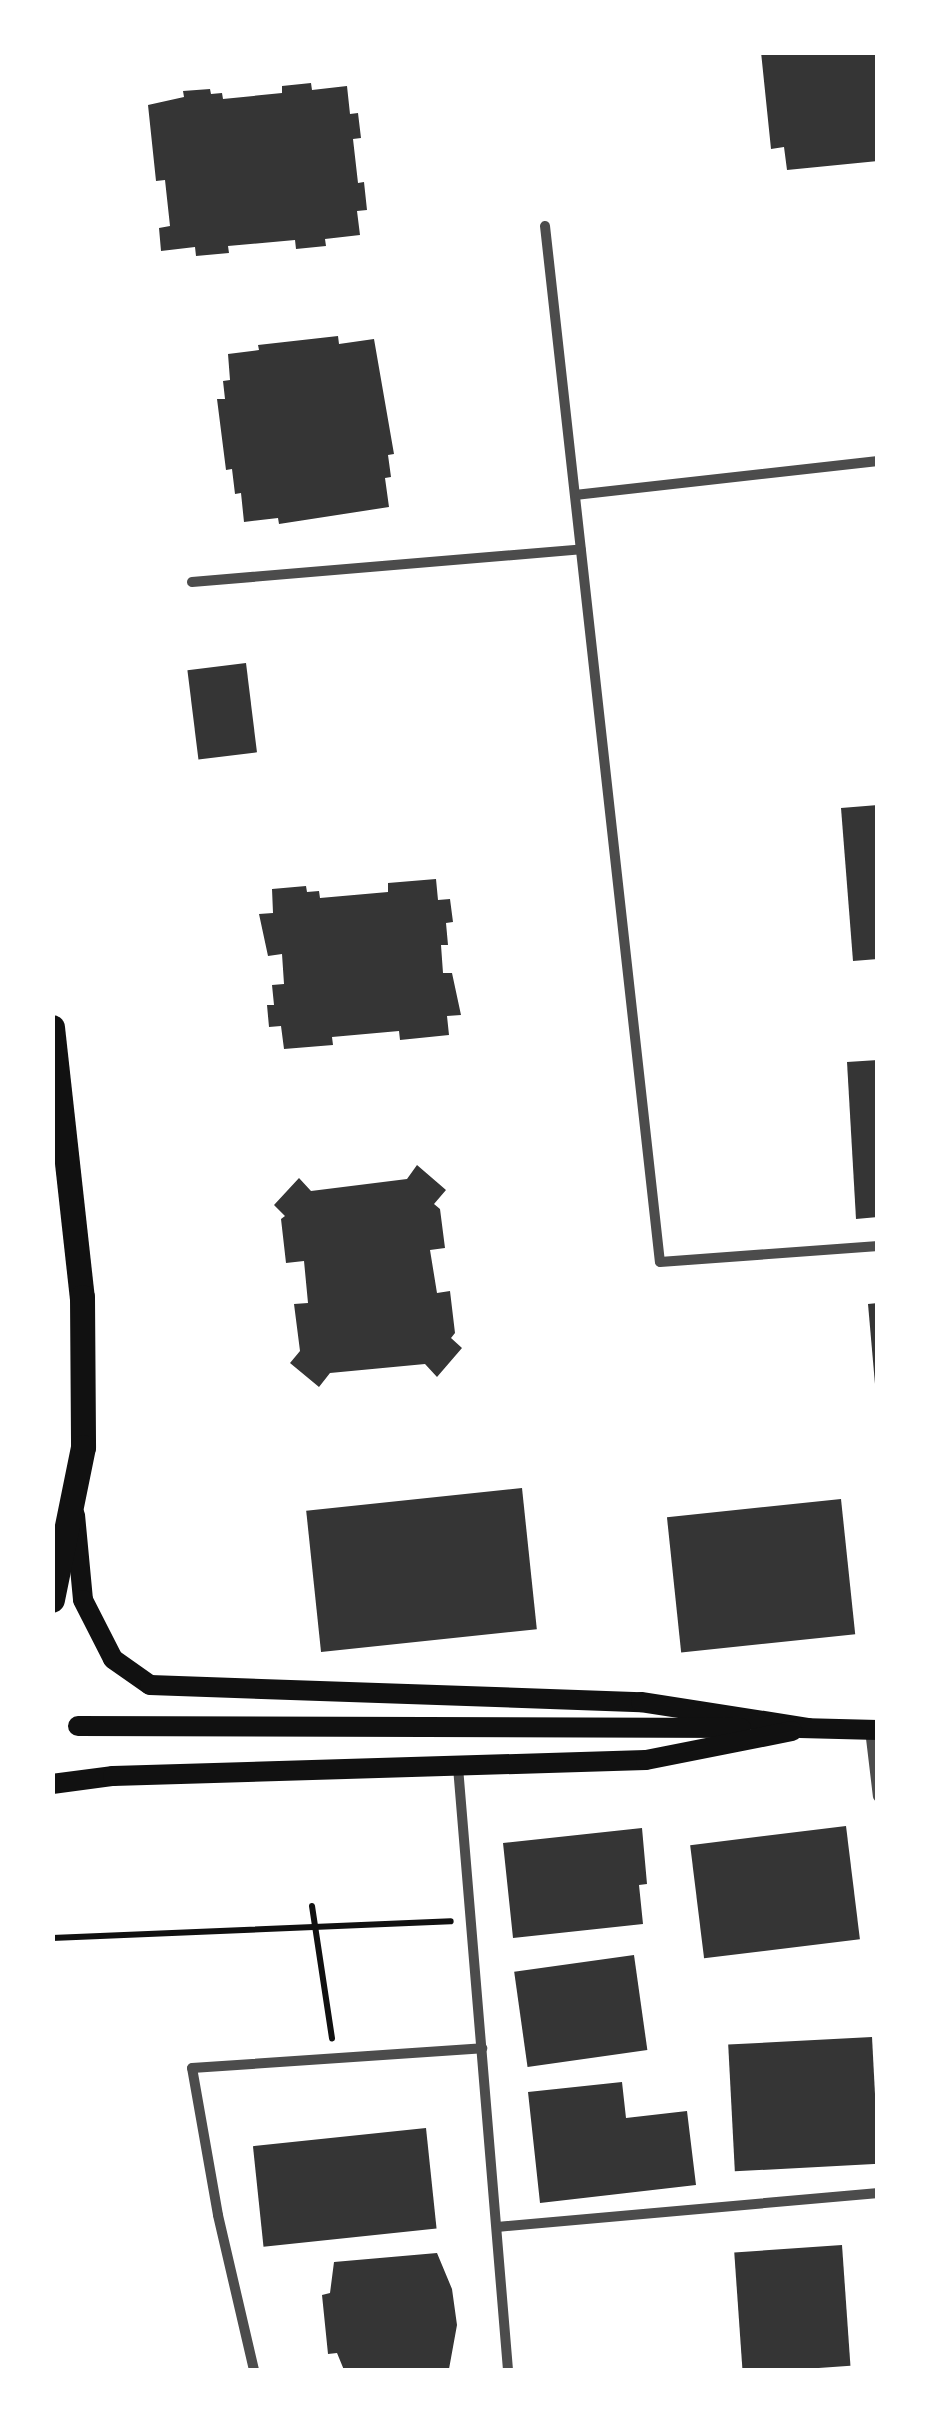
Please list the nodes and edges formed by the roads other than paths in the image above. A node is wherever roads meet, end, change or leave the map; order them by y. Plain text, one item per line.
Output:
1 (544, 226) dead end
2 (878, 460) edge
3 (575, 495) junction
4 (581, 548) junction
5 (192, 582) dead end
6 (52, 1026) edge
7 (878, 1246) edge
8 (74, 1509) junction
9 (52, 1600) edge
10 (78, 1726) dead end
11 (809, 1728) junction
12 (874, 1730) edge
13 (458, 1767) junction
14 (52, 1784) edge
15 (878, 1796) edge
16 (482, 2048) junction
17 (878, 2192) edge
18 (497, 2227) junction
19 (254, 2370) edge
20 (508, 2370) edge

1 - 3 street
2 - 3 street
3 - 4 street
4 - 5 street
4 - 7 street
6 - 8 main road
8 - 9 main road
8 - 11 main road
10 - 11 main road
11 - 12 main road
11 - 13 main road
12 - 15 street
13 - 14 main road
13 - 16 street
16 - 18 street
16 - 19 street
17 - 18 street
18 - 20 street

